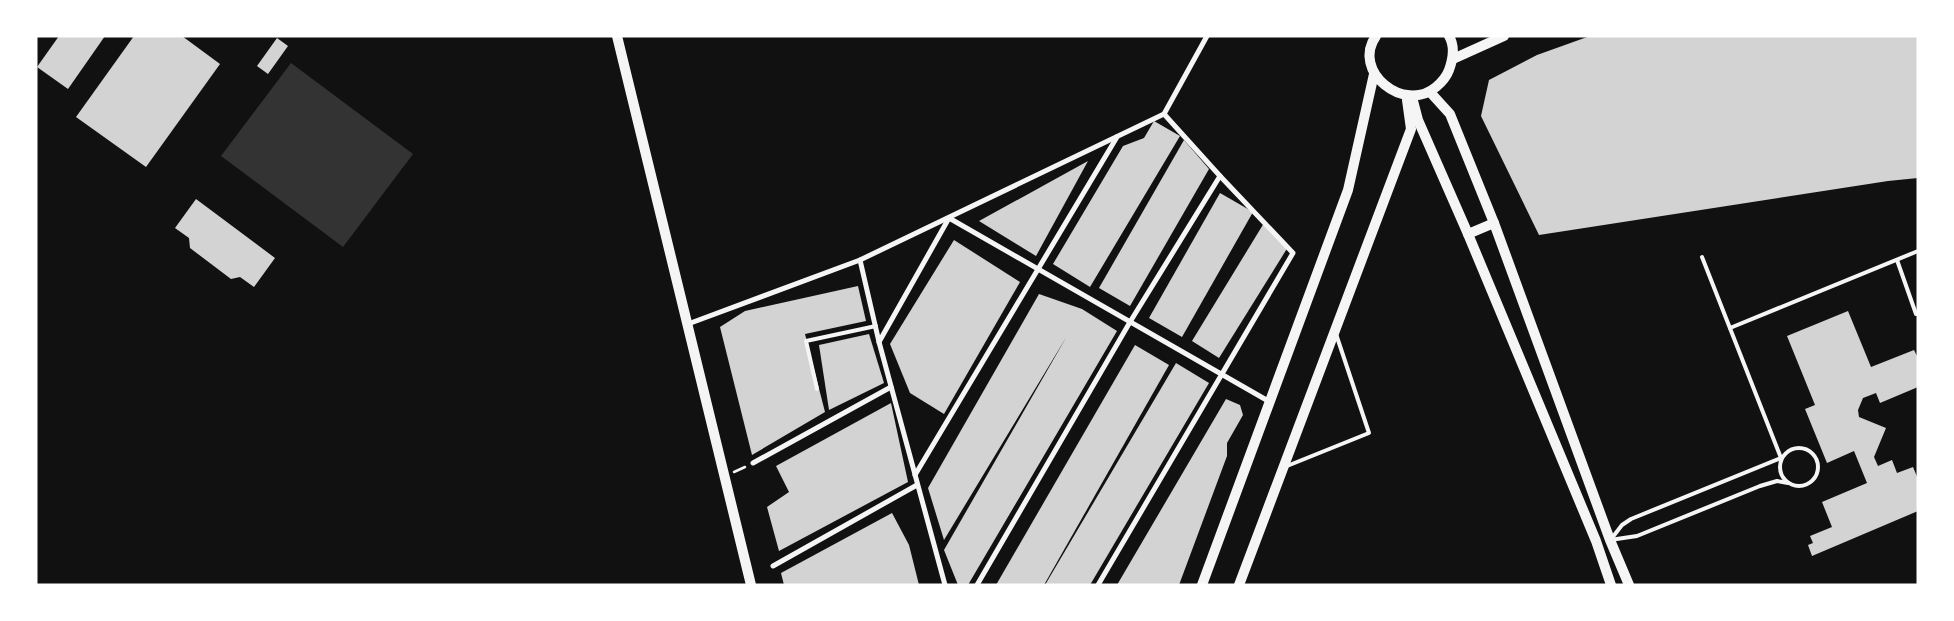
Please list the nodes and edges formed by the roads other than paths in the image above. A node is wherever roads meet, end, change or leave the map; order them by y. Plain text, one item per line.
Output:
1 (617, 36) edge
2 (1207, 36) edge
3 (1449, 36) edge
4 (1504, 36) edge
5 (1372, 38) edge
6 (1454, 59) junction
7 (1374, 74) junction
8 (1430, 92) junction
9 (1409, 96) junction
10 (1164, 114) junction
11 (1118, 136) junction
12 (1220, 176) junction
13 (949, 218) junction
14 (1494, 223) junction
15 (1468, 234) junction
16 (1918, 251) edge
17 (1702, 257) dead end
18 (860, 260) junction
19 (1897, 260) junction
20 (1038, 269) junction
21 (1916, 314) dead end
22 (1130, 322) junction
23 (688, 324) junction
24 (876, 326) junction
25 (1730, 328) junction
26 (1335, 329) junction
27 (879, 342) junction
28 (1222, 374) junction
29 (891, 387) junction
30 (817, 389) dead end
31 (1270, 402) junction
32 (1781, 458) junction
33 (753, 463) road end
34 (1282, 467) junction
35 (915, 475) junction
36 (1788, 483) junction
37 (917, 485) junction
38 (1610, 540) junction
39 (1596, 541) junction
40 (773, 566) dead end
41 (751, 585) edge
42 (945, 585) edge
43 (977, 585) edge
44 (1098, 585) edge
45 (1202, 585) edge
46 (1239, 585) edge
47 (1611, 585) edge
48 (1629, 585) edge

1 - 23 main road
2 - 10 street
3 - 6 main road
4 - 6 main road
5 - 7 main road
6 - 8 main road
7 - 9 main road
7 - 31 main road
8 - 9 main road
8 - 14 main road
9 - 15 main road
9 - 26 main road
10 - 11 street
10 - 12 street
11 - 13 street
11 - 20 street
12 - 22 street
12 - 28 street
13 - 18 street
13 - 20 street
13 - 27 street
14 - 15 main road
14 - 38 main road
15 - 39 main road
16 - 19 lane
17 - 25 lane
18 - 23 street
18 - 24 street
19 - 21 lane
19 - 25 lane
20 - 22 street
20 - 35 street
22 - 28 street
22 - 43 street
23 - 41 main road
24 - 27 street
24 - 30 lane
25 - 32 lane
26 - 34 main road
26 - 34 lane
27 - 29 street
28 - 31 street
28 - 44 street
29 - 33 street
29 - 35 street
31 - 45 main road
32 - 36 lane
32 - 36 lane
32 - 38 lane
34 - 46 main road
35 - 37 street
36 - 38 lane
37 - 40 street
37 - 42 street
38 - 39 main road
38 - 48 main road
39 - 47 main road

